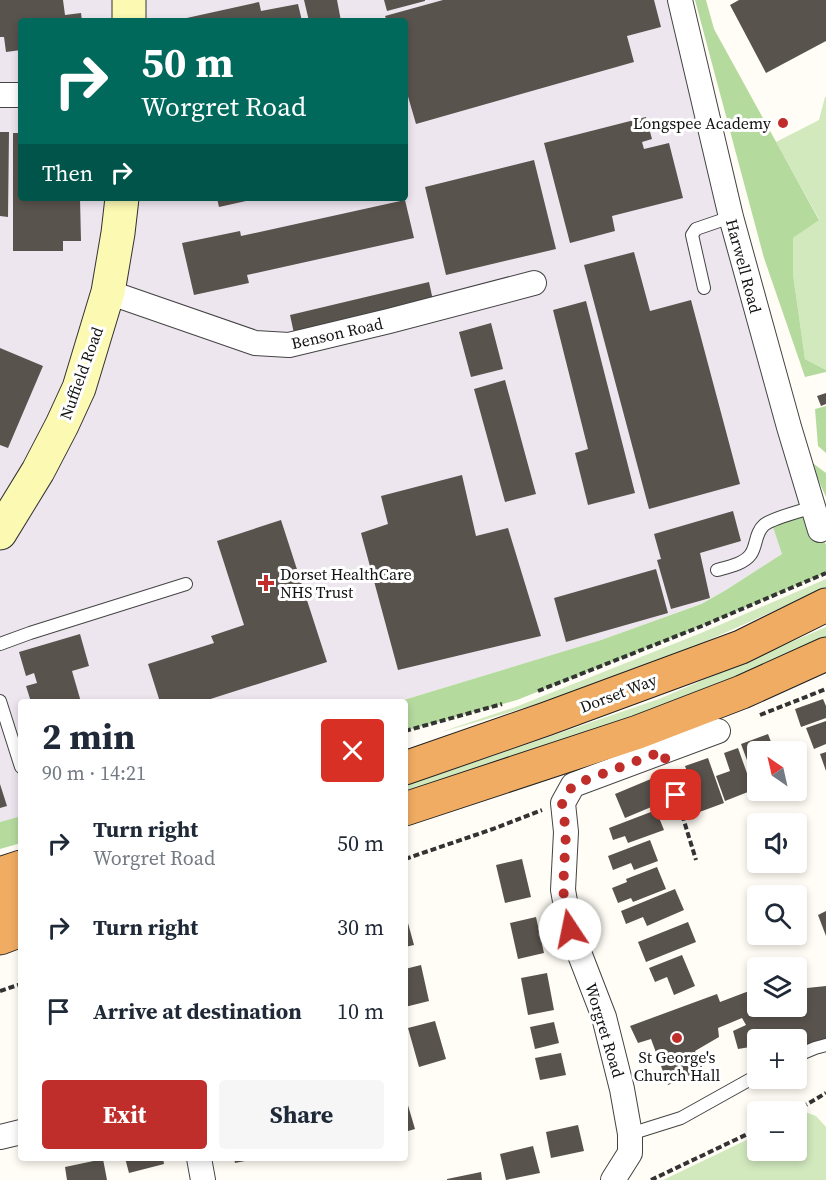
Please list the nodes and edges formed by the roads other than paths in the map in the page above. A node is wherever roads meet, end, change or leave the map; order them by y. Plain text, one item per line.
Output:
1 (129, 0) edge
2 (680, 0) edge
3 (129, 18) edge
4 (0, 95) edge
5 (18, 95) edge
6 (122, 201) edge
7 (730, 218) junction
8 (534, 283) dead end
9 (704, 288) dead end
10 (108, 292) junction
11 (813, 507) junction
12 (820, 530) dead end
13 (0, 533) edge
14 (717, 570) dead end
15 (186, 584) dead end
16 (826, 605) edge
17 (0, 644) edge
18 (826, 654) edge
19 (0, 700) edge
20 (537, 707) junction
21 (718, 731) dead end
22 (408, 752) edge
23 (18, 757) edge
24 (408, 767) edge
25 (408, 808) edge
26 (18, 868) edge
27 (0, 873) edge
28 (18, 899) edge
29 (0, 905) edge
30 (18, 931) edge
31 (0, 938) edge
32 (826, 1045) edge
33 (807, 1051) edge
34 (747, 1081) edge
35 (18, 1133) edge
36 (630, 1134) junction
37 (0, 1137) edge
38 (200, 1161) edge
39 (204, 1180) edge
40 (613, 1180) edge

1 - 3 street
2 - 7 street, Harwell Road
4 - 5 street
6 - 10 street, Nuffield Road
7 - 9 lane
7 - 11 street, Harwell Road
8 - 10 street, Benson Road
10 - 13 street, Nuffield Road
11 - 12 street, Harwell Road
11 - 14 lane
15 - 17 lane
16 - 20 highway, Dorset Way
18 - 25 highway
19 - 23 lane
20 - 22 highway
20 - 24 highway, Dorset Way
21 - 36 street, Worgret Road
26 - 27 highway
28 - 29 highway
30 - 31 highway
32 - 33 lane
34 - 36 lane
35 - 37 street
36 - 40 street, Worgret Road
38 - 39 street

